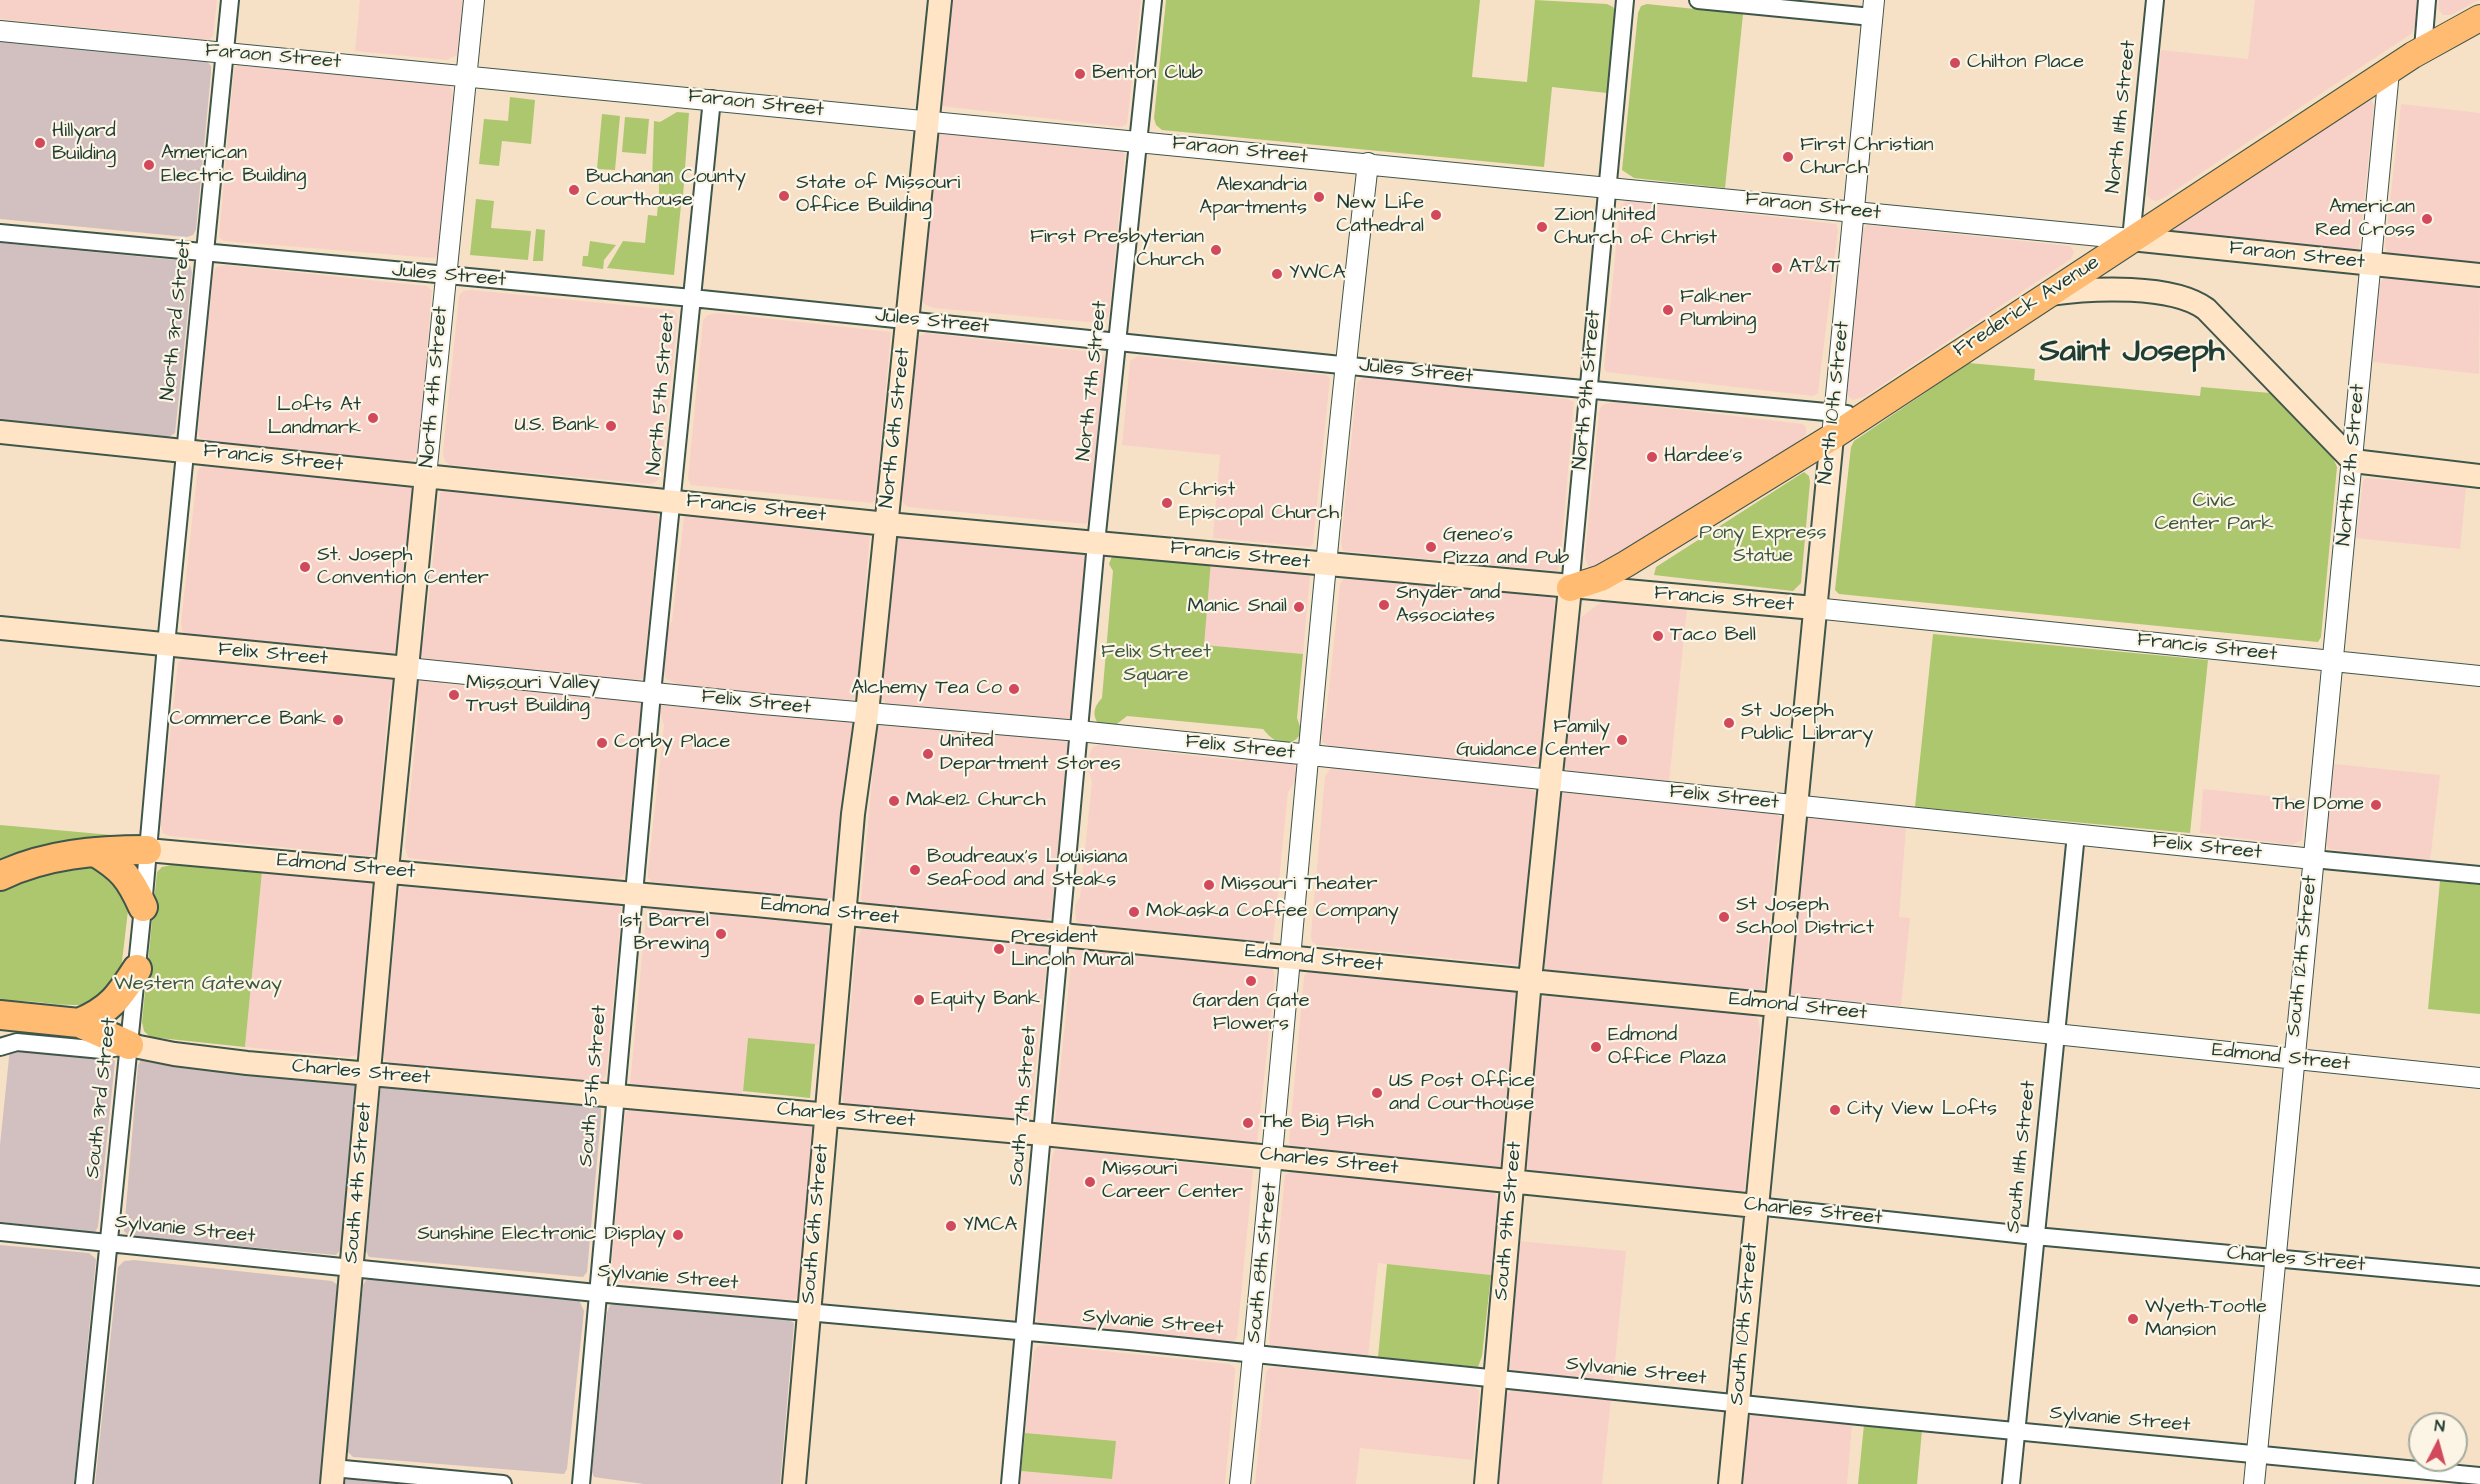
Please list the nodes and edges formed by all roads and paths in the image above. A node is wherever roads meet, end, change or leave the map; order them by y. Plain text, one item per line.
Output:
1 (230, 0) edge
2 (474, 0) edge
3 (940, 0) edge
4 (1153, 0) edge
5 (1625, 0) edge
6 (1698, 0) edge
7 (2155, 0) edge
8 (2427, 0) edge
9 (1873, 8) edge
10 (2480, 18) edge
11 (0, 31) edge
12 (2422, 50) junction
13 (225, 52) junction
14 (2389, 71) junction
15 (466, 76) junction
16 (712, 99) junction
17 (928, 120) junction
18 (1138, 141) junction
19 (1368, 164) junction
20 (1607, 187) junction
21 (1854, 211) junction
22 (0, 233) edge
23 (2131, 239) junction
24 (205, 252) junction
25 (2371, 264) junction
26 (2480, 275) edge
27 (445, 276) junction
28 (2046, 294) junction
29 (692, 298) junction
30 (907, 319) junction
31 (1119, 340) junction
32 (1345, 365) junction
33 (1588, 389) junction
34 (1833, 425) junction
35 (0, 432) edge
36 (185, 450) junction
37 (2353, 462) junction
38 (426, 476) junction
39 (2480, 476) edge
40 (673, 500) junction
41 (887, 524) junction
42 (1096, 543) junction
43 (1326, 565) junction
44 (1570, 588) junction
45 (1814, 608) junction
46 (0, 628) edge
47 (166, 645) junction
48 (2334, 662) junction
49 (408, 668) junction
50 (2480, 676) edge
51 (652, 693) junction
52 (867, 713) junction
53 (1079, 731) junction
54 (1309, 755) junction
55 (1550, 779) junction
56 (1795, 806) junction
57 (2076, 834) junction
58 (147, 850) junction
59 (95, 852) junction
60 (2313, 859) junction
61 (387, 870) junction
62 (2480, 875) edge
63 (0, 876) edge
64 (633, 894) junction
65 (143, 907) junction
66 (844, 914) junction
67 (1060, 935) junction
68 (1291, 957) junction
69 (137, 969) junction
70 (1530, 980) junction
71 (1775, 1005) junction
72 (2, 1015) edge
73 (79, 1023) junction
74 (2056, 1036) junction
75 (129, 1045) junction
76 (0, 1047) edge
77 (2292, 1059) junction
78 (369, 1073) junction
79 (2480, 1078) edge
80 (614, 1095) junction
81 (826, 1114) junction
82 (1043, 1134) junction
83 (1273, 1156) junction
84 (1513, 1180) junction
85 (1756, 1206) junction
86 (0, 1232) edge
87 (2035, 1236) junction
88 (108, 1243) junction
89 (2275, 1257) junction
90 (352, 1268) junction
91 (2480, 1277) edge
92 (596, 1293) junction
93 (809, 1312) junction
94 (1024, 1332) junction
95 (1254, 1354) junction
96 (1495, 1379) junction
97 (1737, 1404) junction
98 (2016, 1431) junction
99 (2257, 1454) junction
100 (333, 1476) edge
101 (2480, 1476) edge
102 (84, 1484) edge
103 (503, 1484) edge
104 (581, 1484) edge
105 (794, 1484) edge
106 (1010, 1484) edge
107 (1240, 1484) edge
108 (1486, 1484) edge
109 (1730, 1484) edge
110 (2011, 1484) edge
111 (2254, 1484) edge

1 - 13 street, North 3rd Street
2 - 15 street, North 4th Street
3 - 17 main road, North 6th Street
4 - 18 street, North 7th Street
5 - 20 street, North 9th Street
6 - 9 street
7 - 23 street, North 11th Street
8 - 12 street
9 - 21 street, North 10th Street
10 - 12 main road, Frederick Avenue
11 - 13 street, Faraon Street
12 - 14 main road, Frederick Avenue
13 - 15 street, Faraon Street
13 - 24 street, North 3rd Street
14 - 23 main road, Frederick Avenue
14 - 25 street, North 12th Street
15 - 16 street, Faraon Street
15 - 27 street, North 4th Street
16 - 17 street, Faraon Street
16 - 29 street, North 5th Street
17 - 18 street, Faraon Street
17 - 30 main road, North 6th Street
18 - 19 street, Faraon Street
18 - 31 street, North 7th Street
19 - 20 street, Faraon Street
19 - 32 street, South 8th Street
20 - 21 street, Faraon Street
20 - 33 street, North 9th Street
21 - 23 street, Faraon Street
21 - 34 street, North 10th Street
22 - 24 street, Jules Street
23 - 25 main road, Faraon Street
23 - 28 main road, Frederick Avenue
24 - 27 street, Jules Street
24 - 36 street, North 3rd Street
25 - 26 main road, Faraon Street
25 - 37 street, North 12th Street
27 - 29 street, Jules Street
27 - 38 street, North 4th Street
28 - 34 main road, Frederick Avenue
28 - 37 main road
29 - 30 street, Jules Street
29 - 40 street, North 5th Street
30 - 31 street, Jules Street
30 - 41 main road, North 6th Street
31 - 32 street, Jules Street
31 - 42 street, North 7th Street
32 - 33 street, Jules Street
32 - 43 street, South 8th Street
33 - 34 street, Jules Street
33 - 44 street, North 9th Street
34 - 44 main road, Frederick Avenue
34 - 45 main road, North 10th Street
35 - 36 main road, Francis Street
36 - 38 main road, Francis Street
36 - 47 street, North 3rd Street
37 - 39 main road
37 - 48 street, North 12th Street
38 - 40 main road, Francis Street
38 - 49 main road, North 4th Street
40 - 41 main road, Francis Street
40 - 51 street, North 5th Street
41 - 42 main road, Francis Street
41 - 52 main road, North 6th Street
42 - 43 main road, Francis Street
42 - 53 street, North 7th Street
43 - 44 main road, Francis Street
43 - 54 street, South 8th Street
44 - 45 main road, Francis Street
44 - 55 main road, North 9th Street
45 - 48 street, Francis Street
45 - 56 main road, North 10th Street
46 - 47 main road, Felix Street
47 - 49 main road, Felix Street
47 - 58 street, South 3rd Street
48 - 50 street, Francis Street
48 - 60 street, North 12th Street
49 - 51 street, Felix Street
49 - 61 main road, South 4th Street
51 - 52 street, Felix Street
51 - 64 street, South 5th Street
52 - 53 street, Felix Street
52 - 66 main road, South 6th Street
53 - 54 street, Felix Street
53 - 67 street, South 7th Street
54 - 55 street, Felix Street
54 - 68 street, South 8th Street
55 - 56 street, Felix Street
55 - 70 main road, South 9th Street
56 - 57 street, Felix Street
56 - 71 main road, South 10th Street
57 - 60 street, Felix Street
57 - 74 street, South 11th Street
58 - 59 highway
58 - 61 main road, Edmond Street
58 - 65 street, South 3rd Street
59 - 63 highway
59 - 65 highway
60 - 62 street, Felix Street
60 - 77 street, South 12th Street
61 - 64 main road, Edmond Street
61 - 78 main road, South 4th Street
64 - 66 main road, Edmond Street
64 - 80 street, South 5th Street
65 - 69 street, South 3rd Street
66 - 67 main road, Edmond Street
66 - 81 main road, South 6th Street
67 - 68 main road, Edmond Street
67 - 82 street, South 7th Street
68 - 70 main road, Edmond Street
68 - 83 street, South 8th Street
69 - 73 highway
69 - 75 street, South 3rd Street
70 - 71 main road, Edmond Street
70 - 84 main road, South 9th Street
71 - 74 street, Edmond Street
71 - 85 main road, South 10th Street
72 - 73 highway
73 - 75 highway
74 - 77 street, Edmond Street
74 - 87 street, South 11th Street
75 - 76 street, Charles Street
75 - 78 main road, Charles Street
75 - 88 street, South 3rd Street
77 - 79 street, Edmond Street
77 - 89 street, South 12th Street
78 - 80 main road, Charles Street
78 - 90 main road, South 4th Street
80 - 81 main road, Charles Street
80 - 92 street, South 5th Street
81 - 82 main road, Charles Street
81 - 93 main road, South 6th Street
82 - 83 main road, Charles Street
82 - 94 street, South 7th Street
83 - 84 main road, Charles Street
83 - 95 street, South 8th Street
84 - 85 main road, Charles Street
84 - 96 main road, South 9th Street
85 - 87 street, Charles Street
85 - 97 main road, South 10th Street
86 - 88 street, Sylvanie Street
87 - 89 street, Charles Street
87 - 98 street, South 11th Street
88 - 90 street, Sylvanie Street
88 - 102 street, South 3rd Street
89 - 91 street, Charles Street
89 - 99 street, South 12th Street
90 - 92 street, Sylvanie Street
90 - 100 main road, South 4th Street
92 - 93 street, Sylvanie Street
92 - 104 street, South 5th Street
93 - 94 street, Sylvanie Street
93 - 105 main road, South 6th Street
94 - 95 street, Sylvanie Street
94 - 106 street, South 7th Street
95 - 96 street, Sylvanie Street
95 - 107 street, South 8th Street
96 - 97 street, Sylvanie Street
96 - 108 main road, South 9th Street
97 - 98 street, Sylvanie Street
97 - 109 main road, South 10th Street
98 - 99 street, Sylvanie Street
98 - 110 street, South 11th Street
99 - 101 street, Sylvanie Street
99 - 111 street, South 12th Street
100 - 103 street

